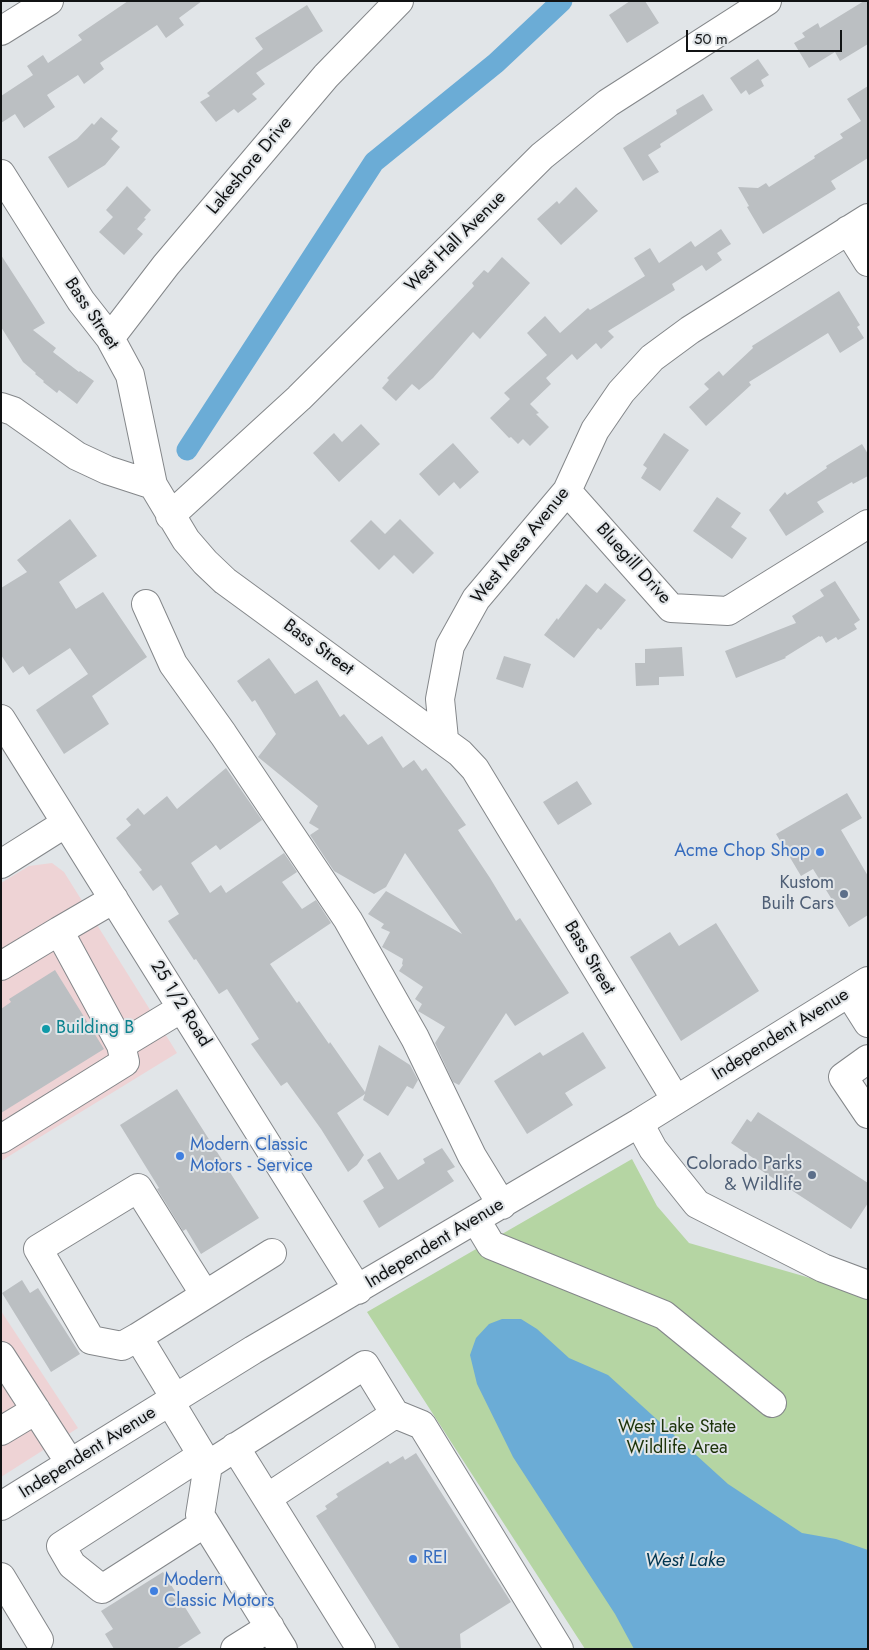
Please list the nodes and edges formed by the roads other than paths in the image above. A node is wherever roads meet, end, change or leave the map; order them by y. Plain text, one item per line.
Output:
1 (49, 1) edge
2 (399, 1) edge
3 (767, 1) edge
4 (1, 31) edge
5 (1, 174) edge
6 (858, 224) edge
7 (868, 262) edge
8 (110, 338) junction
9 (1, 407) edge
10 (153, 485) junction
11 (567, 491) junction
12 (170, 516) junction
13 (868, 524) edge
14 (146, 604) dead end
15 (1, 719) edge
16 (444, 739) junction
17 (66, 823) junction
18 (1, 864) edge
19 (114, 899) junction
20 (59, 932) junction
21 (1, 966) edge
22 (858, 987) edge
23 (182, 1008) junction
24 (868, 1023) edge
25 (121, 1045) junction
26 (868, 1059) edge
27 (676, 1100) junction
28 (868, 1114) edge
29 (639, 1123) junction
30 (1, 1139) edge
31 (502, 1205) junction
32 (476, 1220) junction
33 (272, 1253) dead end
34 (868, 1285) edge
35 (358, 1290) junction
36 (205, 1295) junction
37 (138, 1337) junction
38 (1, 1356) edge
39 (173, 1400) junction
40 (772, 1403) dead end
41 (36, 1410) junction
42 (396, 1414) junction
43 (1, 1430) edge
44 (235, 1447) junction
45 (205, 1460) junction
46 (70, 1464) junction
47 (267, 1498) junction
48 (1, 1506) edge
49 (204, 1523) junction
50 (1, 1577) edge
51 (277, 1638) edge
52 (39, 1640) dead end
53 (235, 1649) edge
54 (361, 1649) edge
55 (559, 1649) edge

1 - 4 street
2 - 8 street, Lakeshore Drive
3 - 12 street, West Hall Avenue
5 - 8 street, Bass Street
6 - 7 street
6 - 11 street, West Mesa Avenue
8 - 10 street, Bass Street
9 - 10 street
10 - 12 street, Bass Street
11 - 13 street, Bluegill Drive
11 - 16 street, West Mesa Avenue
12 - 16 street, Bass Street
14 - 31 street
15 - 17 street, 25 1/2 Road
16 - 27 street, Bass Street
17 - 18 street
17 - 19 street, 25 1/2 Road
19 - 20 street
19 - 23 street, 25 1/2 Road
20 - 21 street
20 - 25 street
22 - 24 street
22 - 27 street, Independent Avenue
23 - 25 street
23 - 35 street, 25 1/2 Road
25 - 30 street
26 - 28 street
27 - 29 street, Independent Avenue
29 - 31 street, Independent Avenue
29 - 34 street
31 - 32 street, Independent Avenue
32 - 35 street, Independent Avenue
32 - 40 street
33 - 36 street
35 - 39 street, Independent Avenue
36 - 37 street
36 - 37 street
37 - 39 street
38 - 41 street
39 - 45 street
39 - 46 street, Independent Avenue
41 - 43 street
41 - 46 street
42 - 44 street
42 - 47 street
42 - 55 street
44 - 45 street
44 - 47 street
45 - 49 street
45 - 49 street
46 - 48 street, Independent Avenue
47 - 54 street
49 - 51 street
50 - 52 street
51 - 53 street

